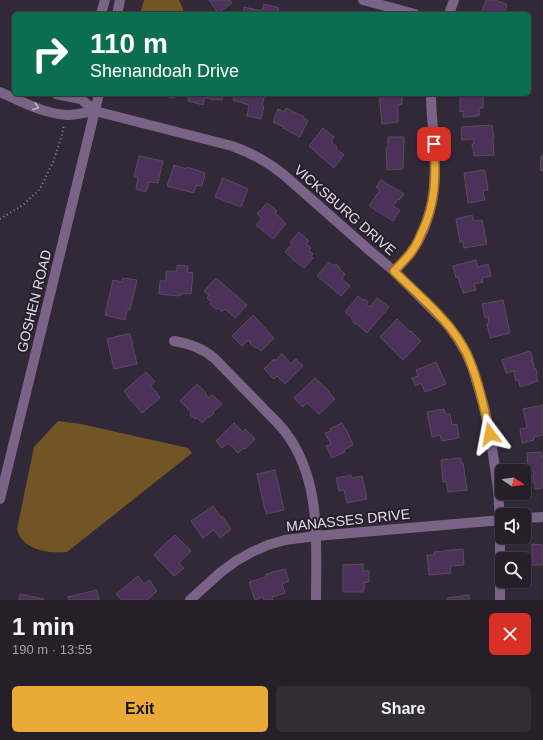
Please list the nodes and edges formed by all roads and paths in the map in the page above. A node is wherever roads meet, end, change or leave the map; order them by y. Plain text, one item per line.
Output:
1 (105, 0) edge
2 (120, 0) edge
3 (363, 0) edge
4 (454, 0) edge
5 (102, 12) edge
6 (117, 12) edge
7 (408, 12) edge
8 (450, 12) edge
9 (0, 91) edge
10 (12, 91) edge
11 (66, 96) edge
12 (91, 96) edge
13 (99, 96) edge
14 (431, 96) edge
15 (95, 111) junction
16 (66, 115) junction
17 (0, 219) edge
18 (394, 271) junction
19 (174, 341) dead end
20 (0, 499) edge
21 (500, 508) edge
22 (543, 517) edge
23 (531, 518) edge
24 (495, 521) edge
25 (316, 536) junction
26 (501, 544) edge
27 (190, 600) edge
28 (316, 600) edge
29 (500, 600) edge

1 - 5 street
2 - 6 street
3 - 7 street
4 - 8 street
9 - 10 street
9 -> 16 street
11 - 15 street
12 - 15 street
13 - 15 street, GOSHEN ROAD
14 - 18 street
15 - 16 street
15 - 18 street, VICKSBURG DRIVE
15 - 20 street, GOSHEN ROAD
16 - 17 path
18 - 21 street, VICKSBURG DRIVE
19 - 25 street
22 - 23 street
24 - 25 street, MANASSES DRIVE
25 - 27 street, MANASSES DRIVE
25 - 28 street
26 - 29 street, VICKSBURG DRIVE

